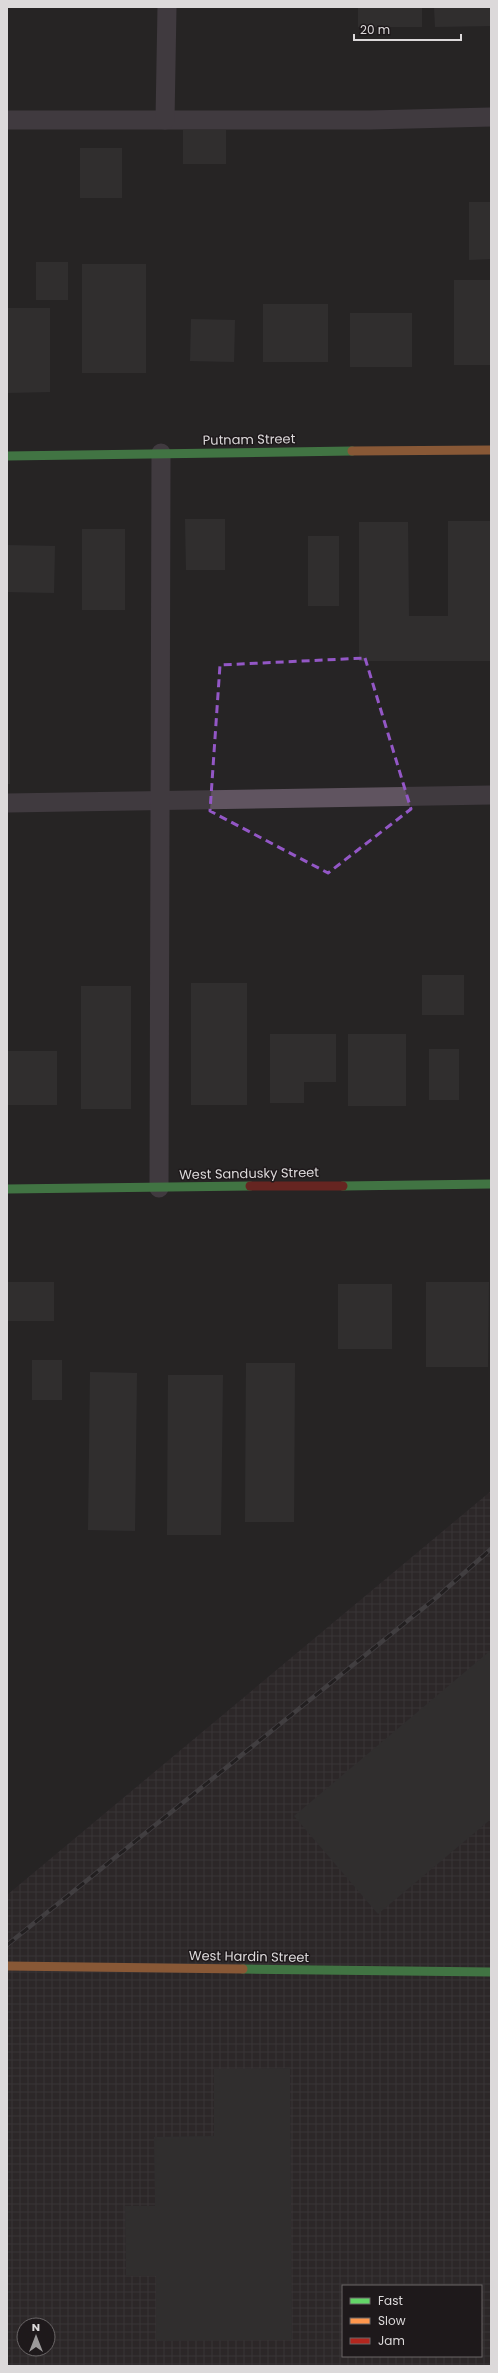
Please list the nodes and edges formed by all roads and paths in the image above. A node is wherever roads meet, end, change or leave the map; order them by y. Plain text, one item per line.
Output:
1 (167, 7) edge
2 (491, 116) edge
3 (7, 120) edge
4 (165, 120) junction
5 (491, 450) edge
6 (161, 453) junction
7 (7, 456) edge
8 (491, 795) edge
9 (160, 800) junction
10 (7, 803) edge
11 (491, 1184) edge
12 (159, 1188) junction
13 (7, 1189) edge
14 (7, 1966) edge
15 (491, 1972) edge

1 - 4 lane
2 - 4 lane
3 - 4 lane
5 - 6 street, Putnam Street
6 - 7 street, Putnam Street
6 - 9 lane
8 - 9 lane
9 - 10 lane
9 - 12 lane
11 - 12 street, West Sandusky Street
12 - 13 street, West Sandusky Street
14 - 15 street, West Hardin Street

